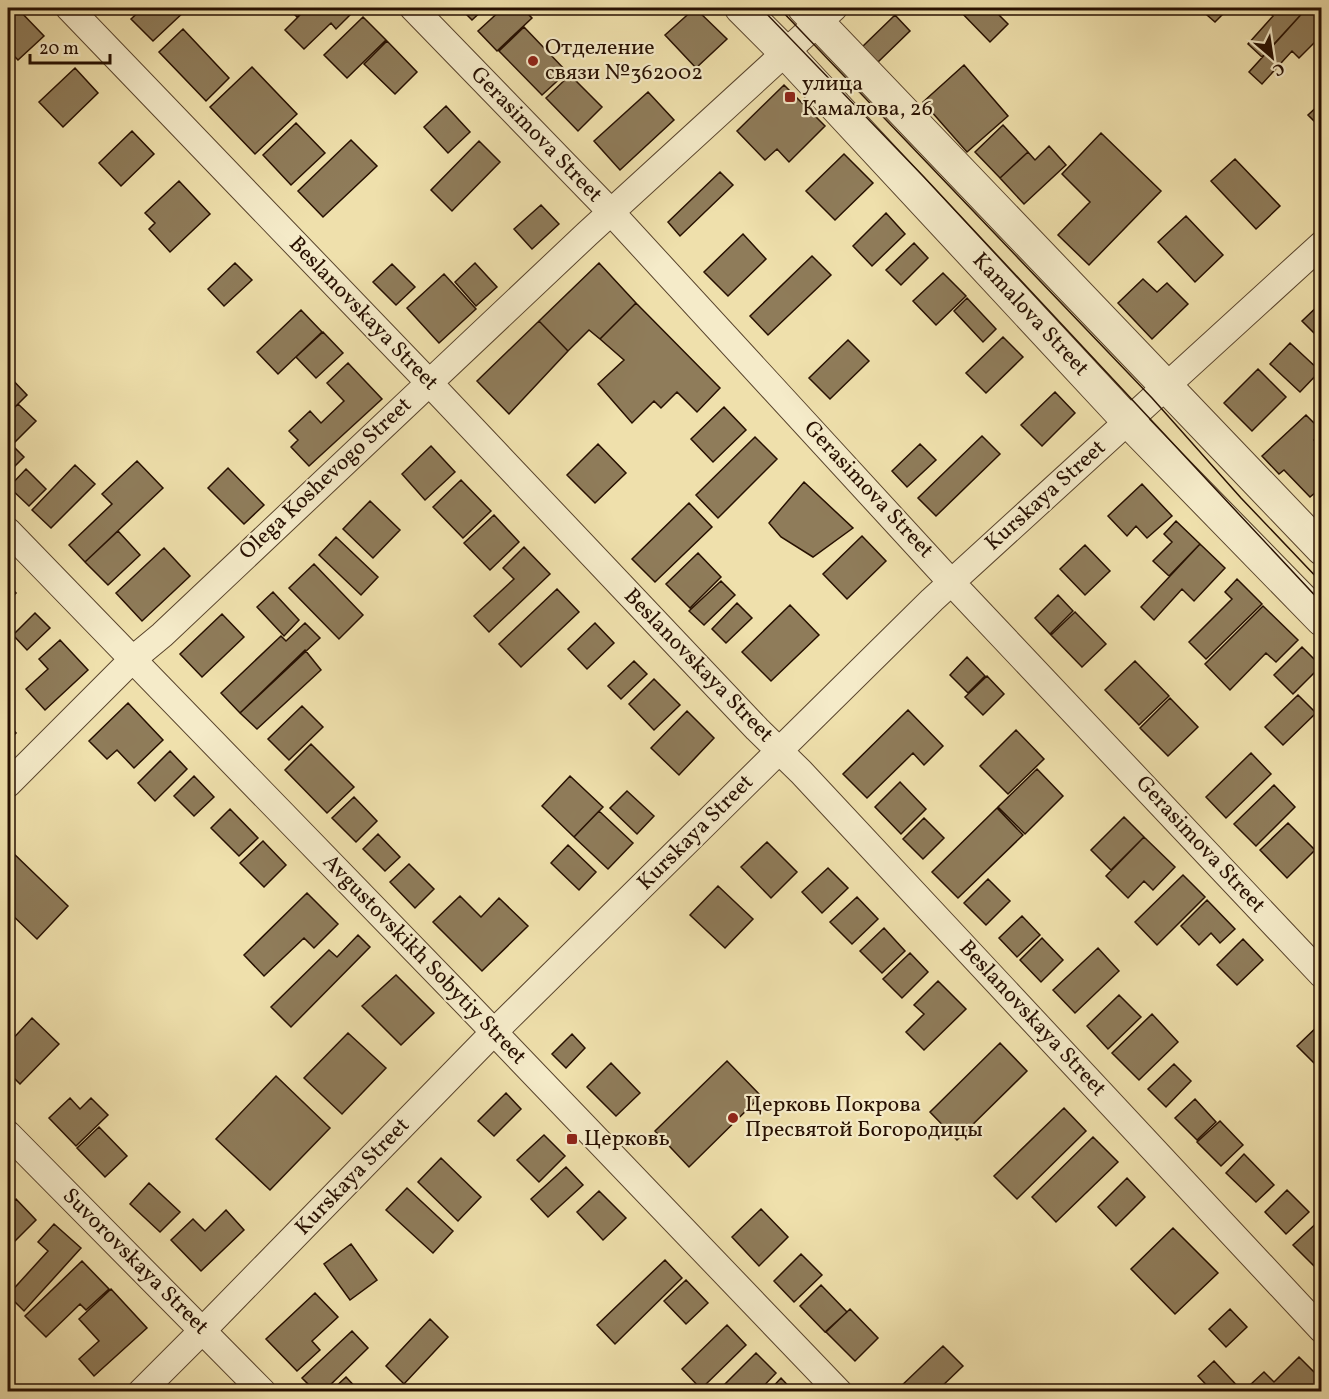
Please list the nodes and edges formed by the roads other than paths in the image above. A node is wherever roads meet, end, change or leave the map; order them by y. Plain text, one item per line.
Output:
1 (69, 8) edge
2 (413, 8) edge
3 (741, 8) edge
4 (819, 12) edge
5 (786, 53) junction
6 (611, 212) junction
7 (1322, 244) edge
8 (429, 383) junction
9 (1166, 386) junction
10 (1128, 421) junction
11 (8, 531) edge
12 (1322, 549) edge
13 (951, 582) junction
14 (1322, 620) edge
15 (133, 659) junction
16 (779, 750) junction
17 (8, 784) edge
18 (1322, 975) edge
19 (494, 1032) junction
20 (8, 1134) edge
21 (203, 1330) junction
22 (1322, 1330) edge
23 (141, 1392) edge
24 (263, 1392) edge
25 (839, 1392) edge

1 - 8 street, Beslanovskaya Street
2 - 6 street, Gerasimova Street
3 - 5 street, Kamalova Street
4 - 5 street, Olega Koshevogo Street
4 - 9 street
5 - 6 street, Olega Koshevogo Street
5 - 10 street, Kamalova Street
6 - 8 street, Olega Koshevogo Street
6 - 13 street, Gerasimova Street
7 - 9 street, Kurskaya Street
8 - 15 street, Olega Koshevogo Street
8 - 16 street, Beslanovskaya Street
9 - 10 street, Kurskaya Street
9 - 12 street
10 - 13 street, Kurskaya Street
10 - 14 street, Kamalova Street
11 - 15 street, Avgustovskikh Sobytiy Street
13 - 16 street, Kurskaya Street
13 - 18 street, Gerasimova Street
15 - 17 street, Olega Koshevogo Street
15 - 19 street, Avgustovskikh Sobytiy Street
16 - 19 street, Kurskaya Street
16 - 22 street, Beslanovskaya Street
19 - 21 street, Kurskaya Street
19 - 25 street, Avgustovskikh Sobytiy Street
20 - 21 street, Suvorovskaya Street
21 - 23 street, Kurskaya Street
21 - 24 street, Suvorovskaya Street

